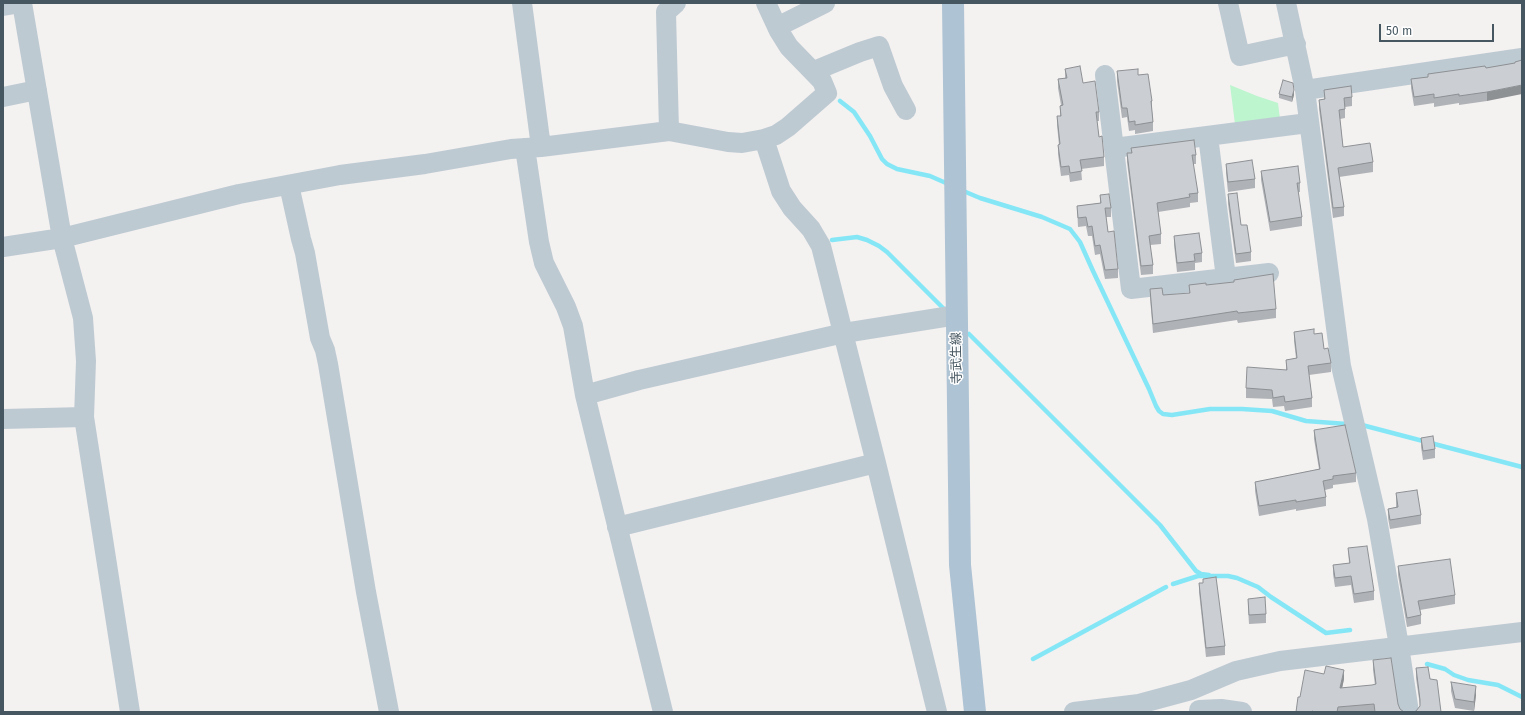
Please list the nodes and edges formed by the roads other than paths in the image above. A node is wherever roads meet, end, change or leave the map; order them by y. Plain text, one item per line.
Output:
1 (21, 3) edge
2 (522, 3) edge
3 (676, 3) edge
4 (766, 3) edge
5 (825, 3) edge
6 (953, 3) edge
7 (1228, 3) edge
8 (1286, 3) edge
9 (3, 6) edge
10 (777, 27) junction
11 (1296, 44) junction
12 (1522, 58) edge
13 (814, 71) junction
14 (1105, 75) dead end
15 (37, 90) junction
16 (1305, 90) junction
17 (3, 97) edge
18 (906, 110) dead end
19 (1308, 123) junction
20 (669, 131) junction
21 (1208, 136) junction
22 (764, 140) junction
23 (533, 147) junction
24 (1114, 148) junction
25 (289, 185) junction
26 (62, 238) junction
27 (3, 247) edge
28 (1268, 273) edge
29 (1226, 278) junction
30 (957, 315) junction
31 (844, 333) junction
32 (585, 395) junction
33 (84, 417) junction
34 (3, 418) edge
35 (876, 464) junction
36 (617, 527) junction
37 (1522, 632) edge
38 (1399, 646) junction
39 (1192, 690) junction
40 (1199, 711) edge
41 (130, 712) edge
42 (389, 712) edge
43 (663, 712) edge
44 (937, 712) edge
45 (976, 712) edge
46 (1074, 712) edge
47 (1242, 712) edge
48 (1409, 712) edge

1 - 9 street
1 - 15 street
2 - 23 street
3 - 20 street
4 - 10 street
5 - 10 street
6 - 30 main road, 寺武生線
7 - 11 street
8 - 11 street
10 - 13 street
11 - 16 street
12 - 16 street
13 - 18 street
13 - 22 street
14 - 24 street
15 - 17 street
15 - 26 street
16 - 19 street
19 - 21 street
19 - 38 street
20 - 22 street
20 - 23 street
21 - 24 street
21 - 29 street
22 - 31 street
23 - 25 street
23 - 32 street
24 - 29 street
25 - 26 street
25 - 42 street
26 - 27 street
26 - 33 street
28 - 29 street
30 - 31 street
30 - 45 main road, 寺武生線
31 - 32 street
31 - 35 street
32 - 36 street
33 - 34 street
33 - 41 street
35 - 36 street
35 - 44 street
36 - 43 street
37 - 38 street
38 - 39 street
38 - 48 street
39 - 40 street
39 - 46 street
40 - 47 street

